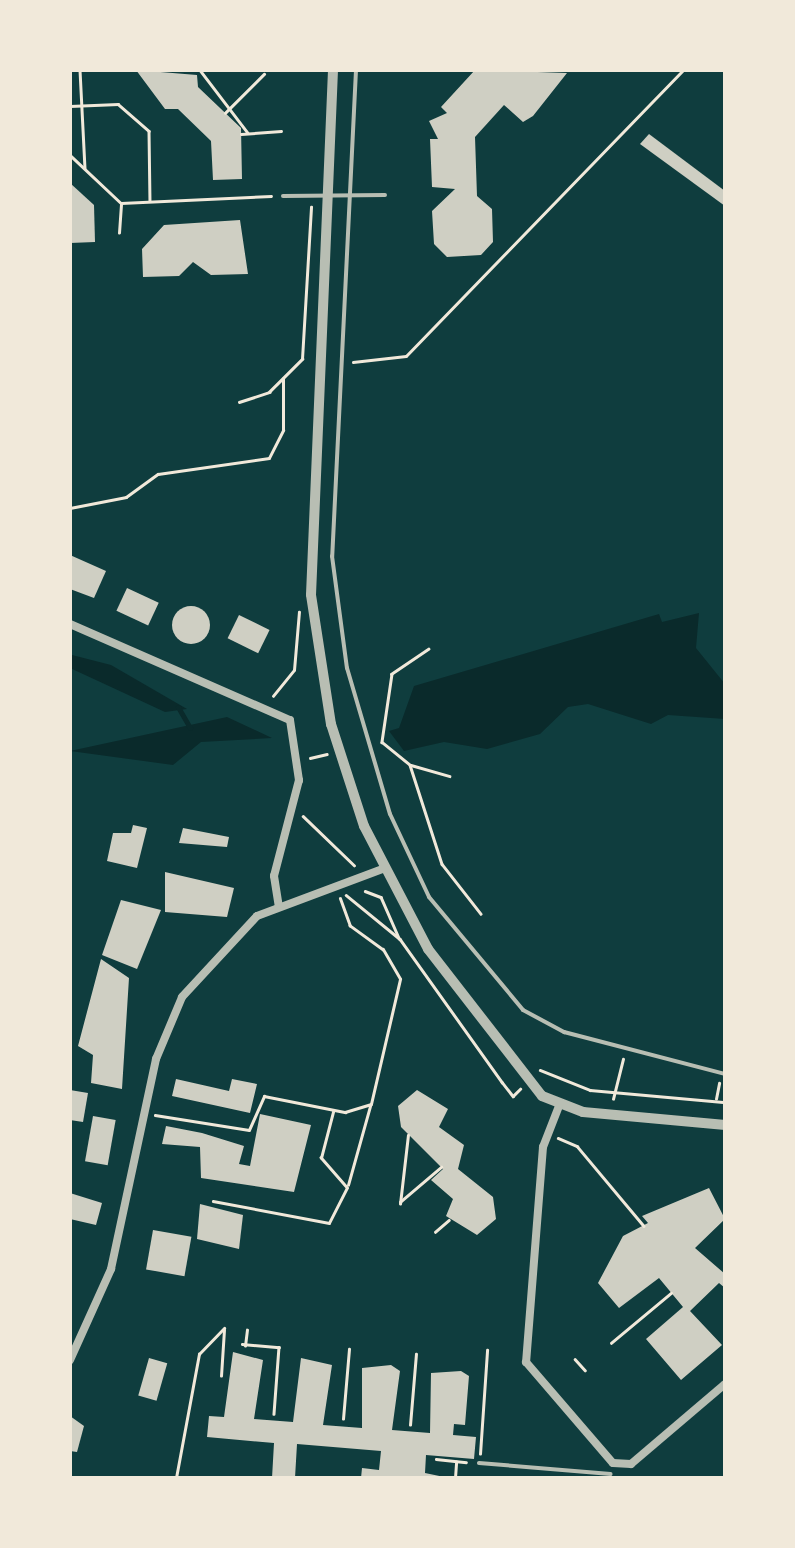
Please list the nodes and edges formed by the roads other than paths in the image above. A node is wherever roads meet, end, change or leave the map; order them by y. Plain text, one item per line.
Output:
1 (332, 70) edge
2 (356, 70) edge
3 (355, 190) junction
4 (329, 192) junction
5 (385, 195) dead end
6 (283, 196) road end
7 (70, 624) edge
8 (383, 869) junction
9 (278, 907) junction
10 (723, 1074) edge
11 (559, 1106) junction
12 (725, 1125) edge
13 (70, 1360) edge
14 (725, 1384) edge
15 (479, 1464) road end
16 (611, 1472) edge

1 - 4 street
2 - 3 lane
3 - 4 lane
3 - 5 lane
3 - 10 lane
4 - 6 lane
4 - 8 street
7 - 9 street
8 - 9 street
8 - 11 street
9 - 13 street
11 - 12 street
11 - 16 street
14 - 16 street
15 - 16 lane

